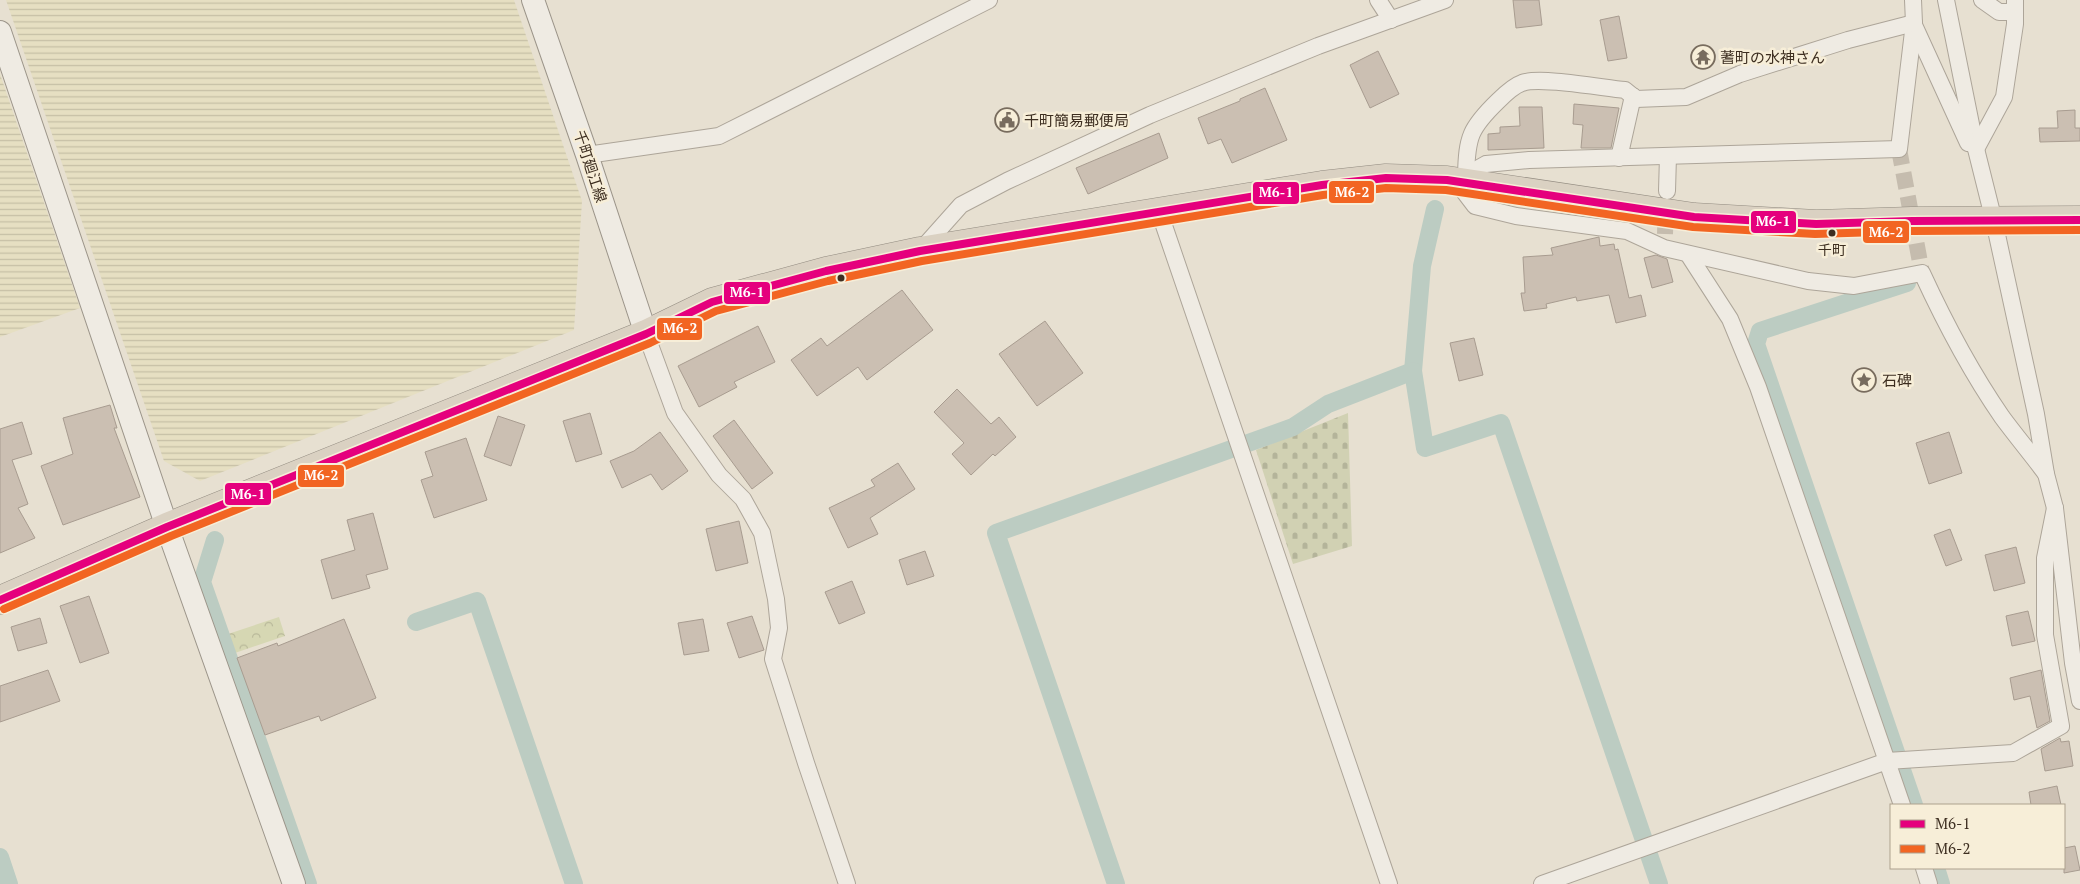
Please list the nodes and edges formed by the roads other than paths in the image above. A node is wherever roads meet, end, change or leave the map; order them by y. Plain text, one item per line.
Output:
1 (534, 0) edge
2 (989, 0) edge
3 (1378, 0) edge
4 (1445, 0) edge
5 (1902, 0) edge
6 (1913, 0) edge
7 (1946, 0) edge
8 (1982, 0) edge
9 (2015, 6) edge
10 (1390, 20) junction
11 (1914, 23) junction
12 (0, 32) edge
13 (1633, 96) junction
14 (1976, 148) junction
15 (587, 155) junction
16 (1668, 156) junction
17 (1619, 158) junction
18 (1982, 174) junction
19 (1461, 178) junction
20 (1666, 191) tunnel mouth
21 (1159, 211) junction
22 (2080, 220) edge
23 (2000, 221) junction
24 (920, 251) junction
25 (1688, 254) junction
26 (646, 334) junction
27 (2046, 474) junction
28 (2055, 508) junction
29 (167, 526) junction
30 (0, 600) edge
31 (2080, 700) edge
32 (1887, 761) junction
33 (1902, 804) edge
34 (1924, 869) edge
35 (294, 884) edge
36 (848, 884) edge
37 (1389, 884) edge
38 (1542, 884) edge
39 (1929, 884) edge

1 - 15 street, 千町廻江線
2 - 15 street
3 - 10 street
4 - 10 street
5 - 11 street
6 - 11 street
7 - 14 street
8 - 9 street
9 - 14 street
10 - 24 street
11 - 13 street
11 - 16 street
11 - 18 street
12 - 29 street
13 - 17 street
13 - 19 street
14 - 18 street
15 - 26 street, 千町廻江線
16 - 17 street
16 - 20 street
17 - 19 street
18 - 23 street
19 - 21 highway
19 - 23 highway
19 - 25 street
21 - 24 highway
21 - 37 street
22 - 23 highway
23 - 27 street
24 - 26 highway
25 - 27 street
25 - 32 street
26 - 29 highway
26 - 36 street
27 - 28 street
28 - 31 street
28 - 32 street
29 - 30 highway
29 - 35 street
32 - 33 street
32 - 38 street
34 - 39 street

